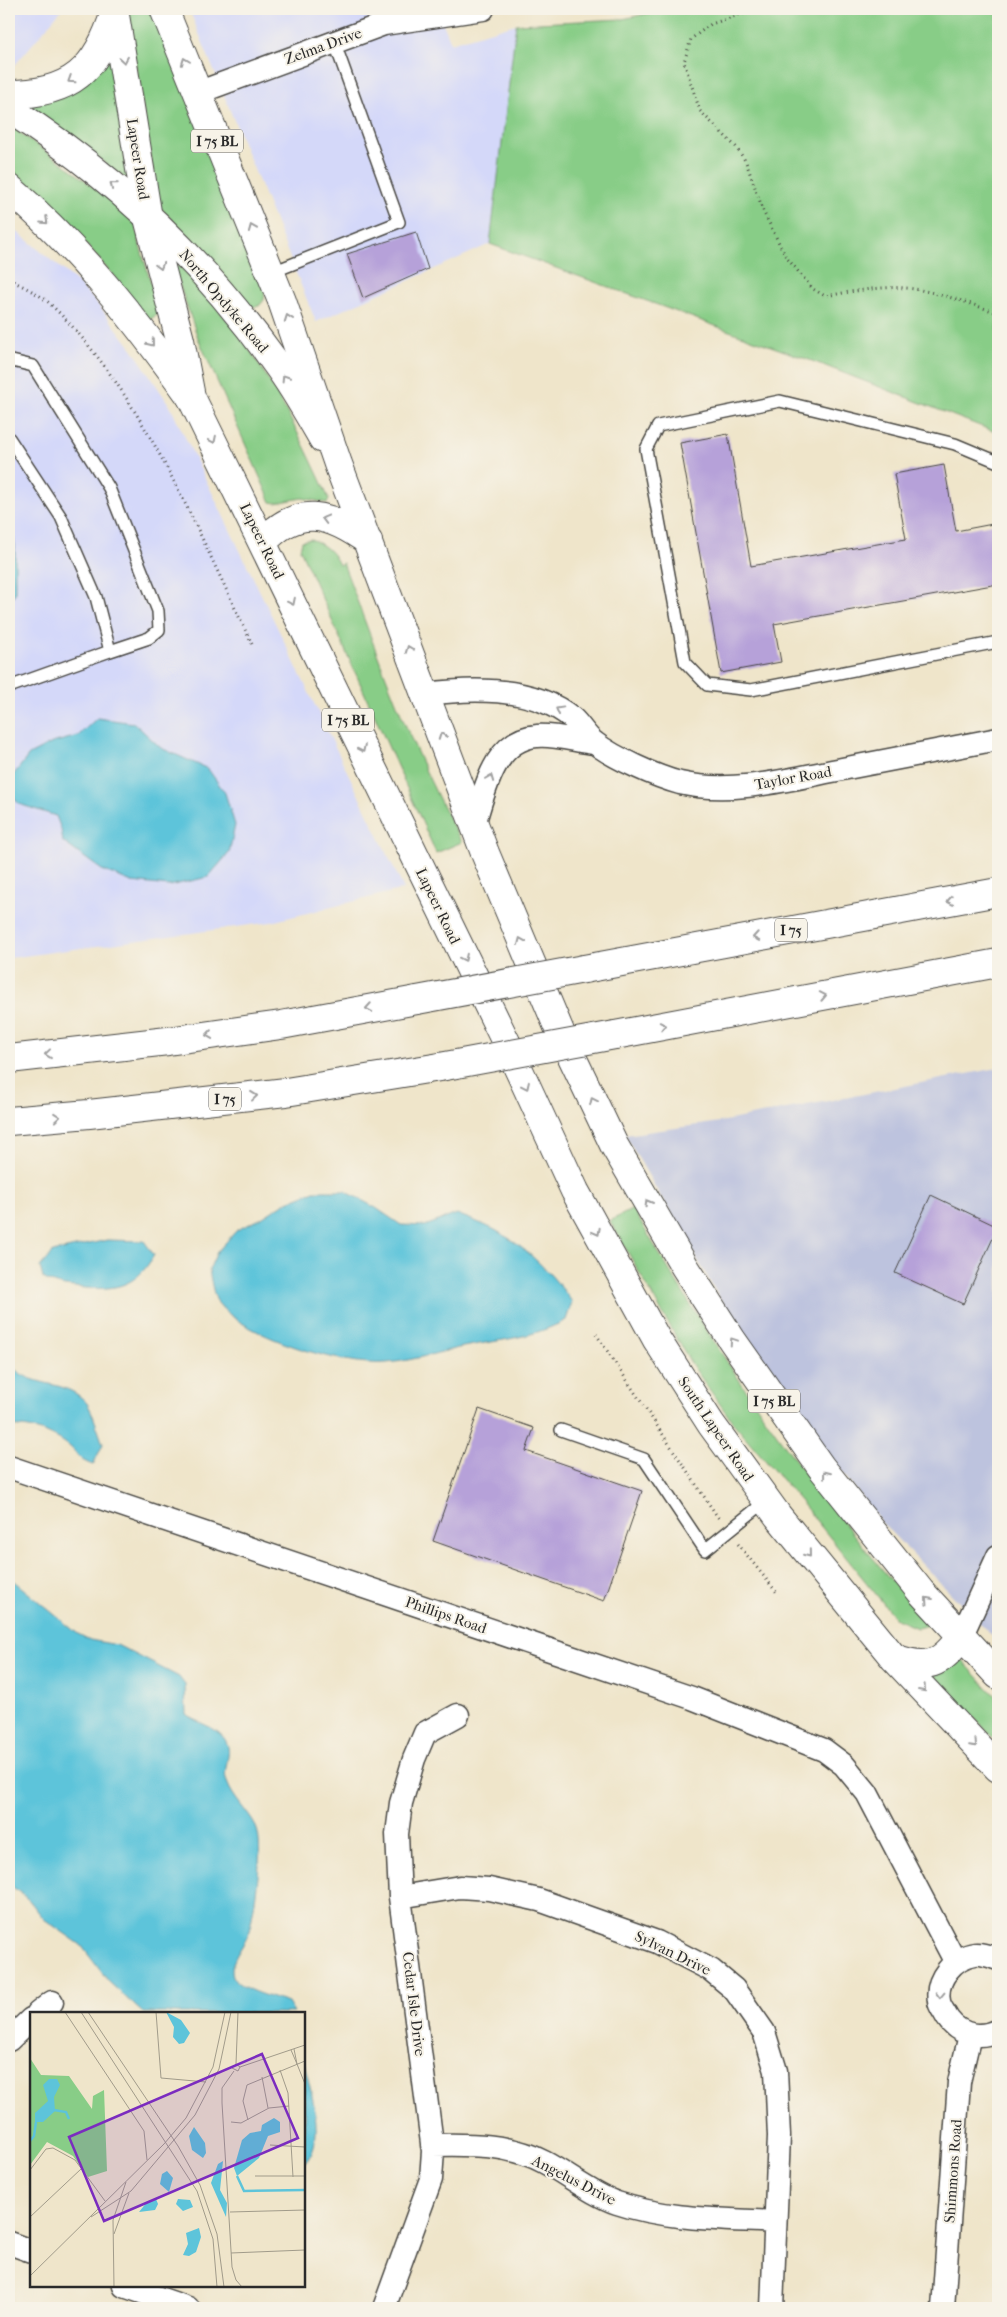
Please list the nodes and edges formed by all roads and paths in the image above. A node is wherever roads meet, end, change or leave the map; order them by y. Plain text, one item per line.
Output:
1 (164, 9) edge
2 (483, 9) edge
3 (758, 9) edge
4 (115, 10) edge
5 (395, 15) edge
6 (334, 41) junction
7 (197, 93) junction
8 (9, 94) edge
9 (9, 108) edge
10 (9, 188) edge
11 (148, 218) junction
12 (270, 273) junction
13 (9, 279) edge
14 (998, 313) edge
15 (9, 363) edge
16 (191, 397) junction
17 (9, 438) edge
18 (998, 462) edge
19 (338, 464) junction
20 (368, 541) junction
21 (263, 542) junction
22 (998, 642) edge
23 (252, 644) dead end
24 (110, 651) junction
25 (9, 687) edge
26 (426, 694) junction
27 (998, 740) edge
28 (594, 743) junction
29 (474, 824) junction
30 (998, 892) edge
31 (998, 963) edge
32 (506, 1042) joint
33 (9, 1059) edge
34 (9, 1121) edge
35 (596, 1334) dead end
36 (562, 1430) dead end
37 (9, 1467) edge
38 (766, 1501) junction
39 (729, 1531) junction
40 (998, 1556) edge
41 (778, 1594) dead end
42 (961, 1637) junction
43 (894, 1658) junction
44 (998, 1675) edge
45 (458, 1715) dead end
46 (998, 1768) edge
47 (400, 1897) junction
48 (998, 1958) edge
49 (955, 1961) junction
50 (30, 2020) edge
51 (998, 2030) edge
52 (970, 2035) junction
53 (9, 2040) edge
54 (432, 2145) junction
55 (775, 2222) junction
56 (9, 2243) edge
57 (30, 2251) edge
58 (127, 2287) edge
59 (188, 2308) edge
60 (384, 2308) edge
61 (772, 2308) edge
62 (942, 2308) edge

7 -> 1 main road, I 75 BL
2 - 5 street, Zelma Drive
3 - 14 path
4 -> 8 main road
4 -> 11 main road, Lapeer Road / I 75 BL
5 - 6 street, Zelma Drive
6 - 7 street, Zelma Drive
6 - 12 lane
12 -> 7 main road, I 75 BL
11 -> 9 main road, North Opdyke Road
10 -> 16 main road
11 -> 16 main road, Lapeer Road / I 75 BL
19 -> 11 main road, North Opdyke Road
19 -> 12 main road, I 75 BL
13 - 23 path
15 - 24 lane
16 -> 21 main road, Lapeer Road / I 75 BL
17 - 24 lane
18 - 22 lane
19 - 20 main road, I 75 BL
20 -> 21 main road
26 -> 20 main road, I 75 BL
21 -> 32 main road, Lapeer Road / I 75 BL
24 - 25 lane
28 -> 26 street, Taylor Road
29 -> 26 main road, I 75 BL
27 - 28 street, Taylor Road
29 -> 28 street, Taylor Road
42 -> 29 main road, I 75 BL
30 -> 33 main road, I 75, bridge
34 -> 31 main road, I 75, bridge
32 -> 38 main road, South Lapeer Road / I 75 BL
35 - 39 path
36 - 39 lane
37 - 49 street, Phillips Road
38 - 39 lane
38 -> 43 main road, South Lapeer Road / I 75 BL
39 - 41 path
40 - 42 street
42 - 43 main road
42 - 44 main road, I 75 BL
43 -> 46 main road, South Lapeer Road / I 75 BL
45 - 47 street, Cedar Isle Drive
47 - 54 street, Cedar Isle Drive
47 - 55 street, Sylvan Drive
48 - 49 street
49 -> 52 street
50 - 53 street
51 - 52 street
52 - 62 street, Shimmons Road
54 - 55 street, Angelus Drive
54 - 60 street, Cedar Isle Drive
55 - 61 street, Sylvan Drive
56 - 57 street
58 - 59 street

